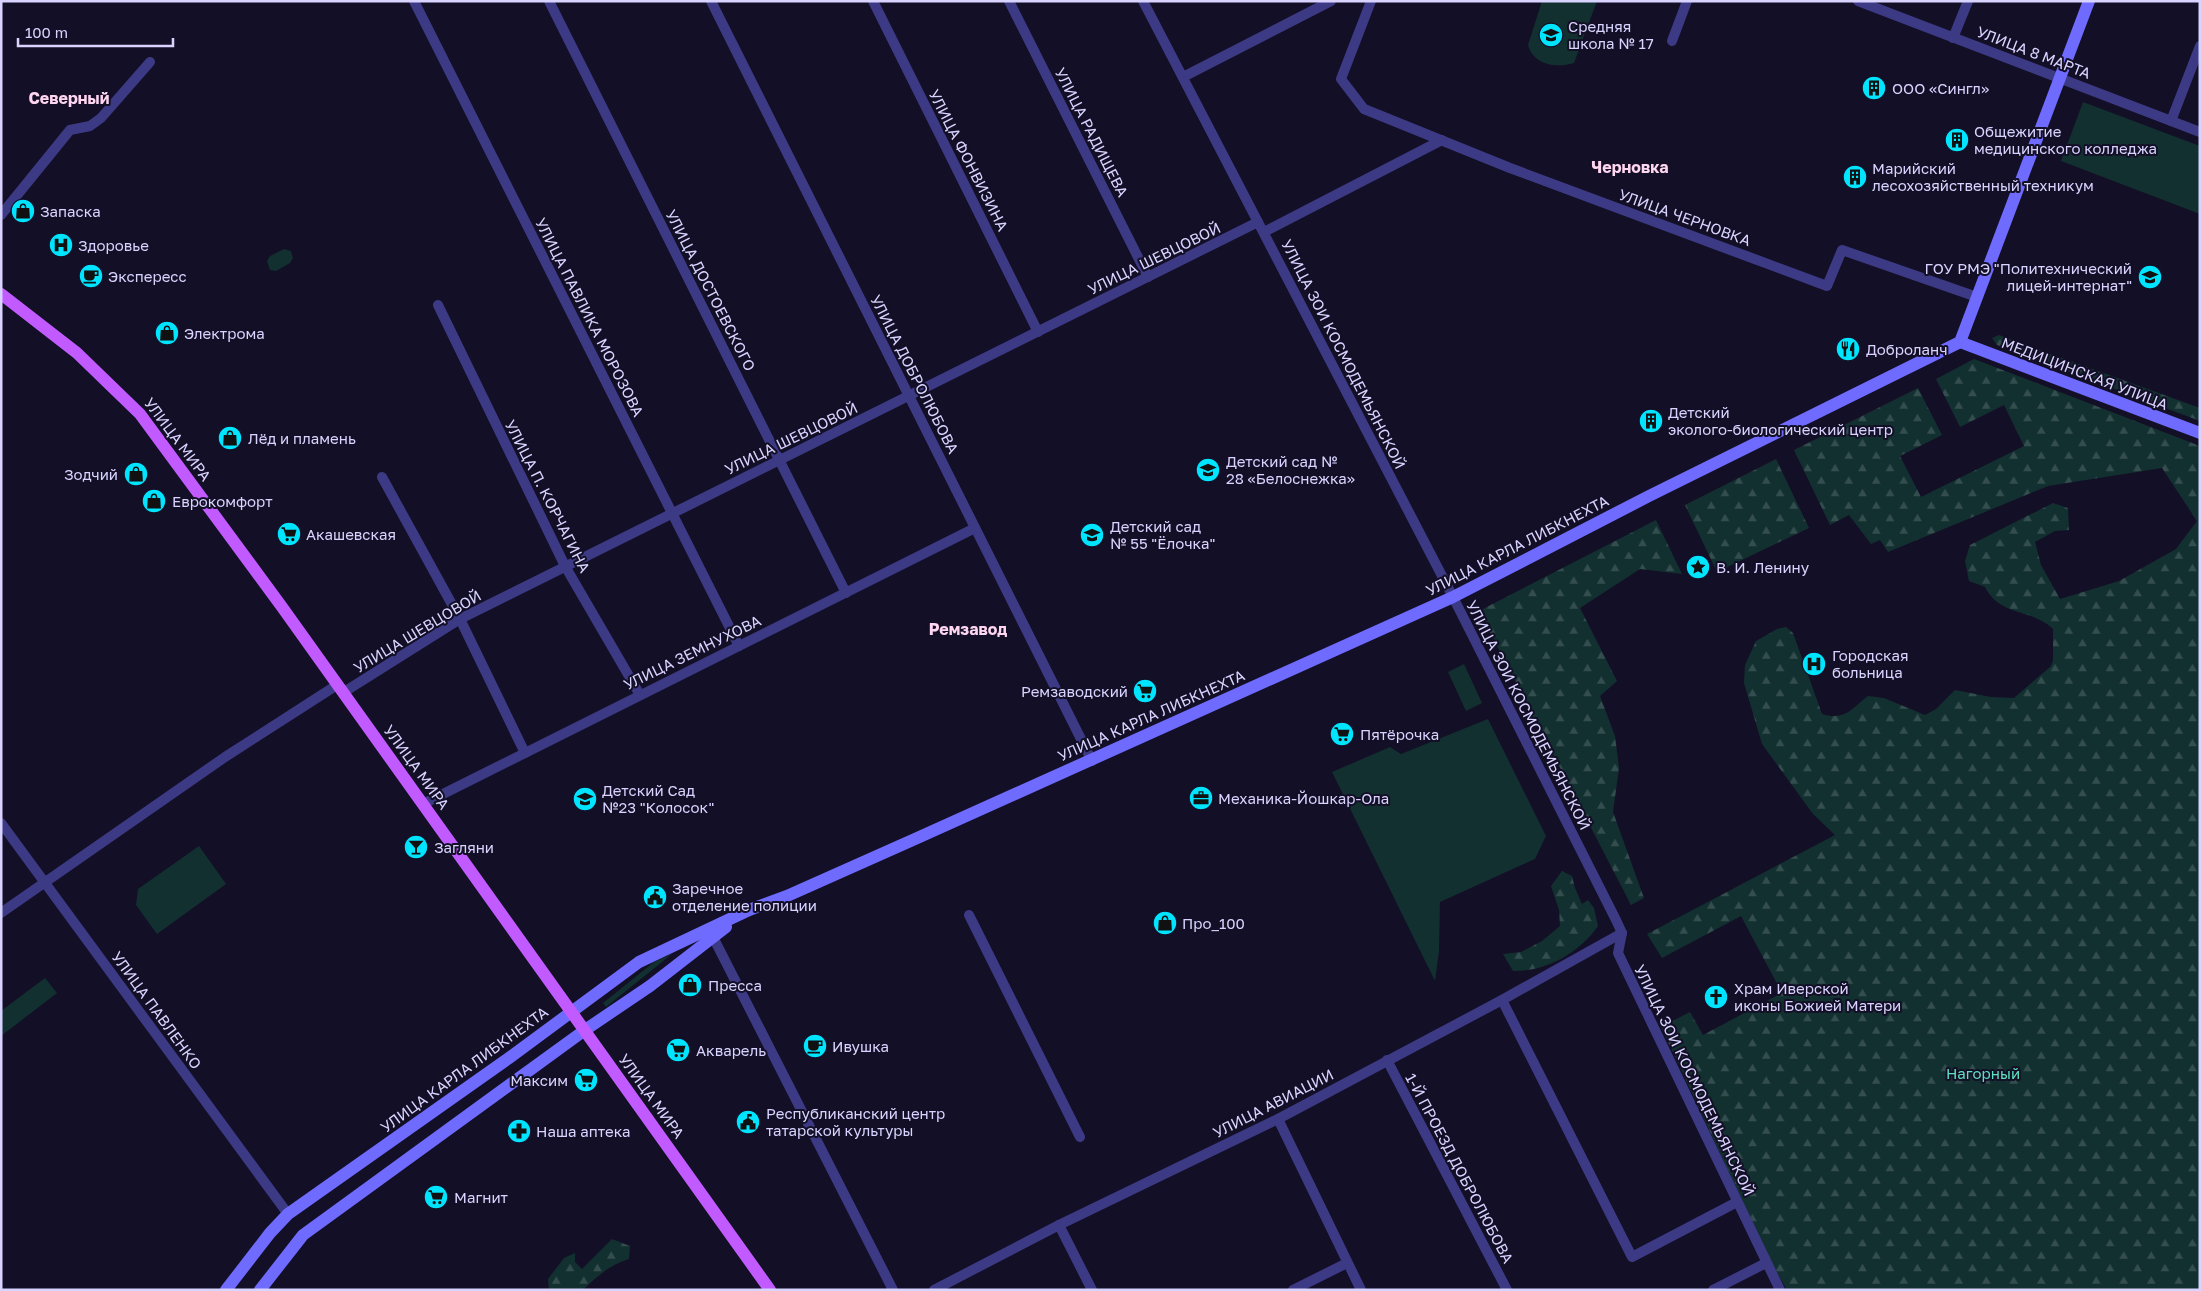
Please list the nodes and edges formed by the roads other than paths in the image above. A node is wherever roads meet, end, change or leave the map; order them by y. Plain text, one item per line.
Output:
1 (414, 1) edge
2 (549, 1) edge
3 (711, 1) edge
4 (872, 1) edge
5 (1009, 1) edge
6 (1144, 1) edge
7 (1331, 1) edge
8 (1372, 1) edge
9 (1687, 1) edge
10 (1858, 1) edge
11 (1968, 1) edge
12 (2089, 1) edge
13 (1953, 38) junction
14 (1672, 40) dead end
15 (2200, 46) edge
16 (150, 62) dead end
17 (1183, 78) junction
18 (2060, 78) junction
19 (2171, 121) junction
20 (2200, 132) edge
21 (1442, 140) junction
22 (1, 215) edge
23 (1258, 222) junction
24 (1264, 232) junction
25 (1148, 277) junction
26 (1, 294) edge
27 (1977, 297) junction
28 (438, 305) dead end
29 (1038, 332) junction
30 (1960, 342) junction
31 (909, 396) junction
32 (2200, 433) edge
33 (780, 460) junction
34 (382, 478) dead end
35 (672, 513) junction
36 (976, 528) junction
37 (565, 566) junction
38 (846, 592) junction
39 (1453, 597) junction
40 (460, 619) junction
41 (739, 646) junction
42 (340, 688) junction
43 (640, 695) junction
44 (525, 752) junction
45 (1092, 761) junction
46 (423, 804) junction
47 (1, 823) edge
48 (44, 882) junction
49 (749, 910) junction
50 (1, 913) edge
51 (969, 915) dead end
52 (1622, 933) junction
53 (713, 937) junction
54 (1502, 1000) junction
55 (572, 1012) junction
56 (585, 1030) junction
57 (1387, 1060) junction
58 (1278, 1119) junction
59 (1080, 1137) dead end
60 (1737, 1202) junction
61 (288, 1214) junction
62 (1059, 1225) junction
63 (1766, 1262) junction
64 (1347, 1263) junction
65 (226, 1290) edge
66 (260, 1290) edge
67 (770, 1290) edge
68 (893, 1290) edge
69 (934, 1290) edge
70 (1092, 1290) edge
71 (1292, 1290) edge
72 (1361, 1290) edge
73 (1507, 1290) edge
74 (1713, 1290) edge
75 (1780, 1290) edge

1 - 35 street, УЛИЦА ПАВЛИКА МОРОЗОВА
2 - 33 street, УЛИЦА ДОСТОЕВСКОГО
3 - 31 street, УЛИЦА ДОБРОЛЮБОВА
4 - 29 street, УЛИЦА ФОНВИЗИНА
5 - 25 street, УЛИЦА РАДИЩЕВА
6 - 17 street, УЛИЦА ЗОИ КОСМОДЕМЬЯНСКОЙ
7 - 17 street
8 - 21 street, УЛИЦА ЧЕРНОВКА
9 - 14 street
10 - 13 street, УЛИЦА 8 МАРТА
11 - 13 street
12 - 18 main road
13 - 18 street, УЛИЦА 8 МАРТА
15 - 19 street
16 - 22 street
17 - 23 street, УЛИЦА ЗОИ КОСМОДЕМЬЯНСКОЙ
18 - 19 street, УЛИЦА 8 МАРТА
18 - 27 main road
19 - 20 street, УЛИЦА 8 МАРТА
21 - 24 street
21 - 27 street, УЛИЦА ЧЕРНОВКА
23 - 24 street, УЛИЦА ЗОИ КОСМОДЕМЬЯНСКОЙ
23 - 25 street, УЛИЦА ШЕВЦОВОЙ
24 - 39 street, УЛИЦА ЗОИ КОСМОДЕМЬЯНСКОЙ
25 - 29 street, УЛИЦА ШЕВЦОВОЙ
26 - 42 main road, УЛИЦА МИРА
27 - 30 main road
28 - 37 street, УЛИЦА П. КОРЧАГИНА
29 - 31 street, УЛИЦА ШЕВЦОВОЙ
30 - 32 main road, МЕДИЦИНСКАЯ УЛИЦА
30 - 39 main road, УЛИЦА КАРЛА ЛИБКНЕХТА
31 - 33 street, УЛИЦА ШЕВЦОВОЙ
31 - 36 street, УЛИЦА ДОБРОЛЮБОВА
33 - 35 street, УЛИЦА ШЕВЦОВОЙ
33 - 38 street, УЛИЦА ДОСТОЕВСКОГО
34 - 40 street
35 - 37 street, УЛИЦА ШЕВЦОВОЙ
35 - 41 street, УЛИЦА ПАВЛИКА МОРОЗОВА
36 - 38 street, УЛИЦА ЗЕМНУХОВА
36 - 45 street, УЛИЦА ДОБРОЛЮБОВА
37 - 40 street, УЛИЦА ШЕВЦОВОЙ
37 - 43 street, УЛИЦА П. КОРЧАГИНА
38 - 41 street, УЛИЦА ЗЕМНУХОВА
39 - 45 main road, УЛИЦА КАРЛА ЛИБКНЕХТА
39 - 52 street, УЛИЦА ЗОИ КОСМОДЕМЬЯНСКОЙ
40 - 42 street, УЛИЦА ШЕВЦОВОЙ
40 - 44 street
41 - 43 street, УЛИЦА ЗЕМНУХОВА
42 - 46 main road, УЛИЦА МИРА
42 - 48 street, УЛИЦА ШЕВЦОВОЙ
43 - 44 street, УЛИЦА ЗЕМНУХОВА
44 - 46 street, УЛИЦА ЗЕМНУХОВА
45 - 49 main road, УЛИЦА КАРЛА ЛИБКНЕХТА
46 - 55 main road, УЛИЦА МИРА
47 - 48 street, УЛИЦА ПАВЛЕНКО
48 - 50 street, УЛИЦА ШЕВЦОВОЙ
48 - 61 street, УЛИЦА ПАВЛЕНКО
49 - 53 main road, УЛИЦА КАРЛА ЛИБКНЕХТА
49 - 55 main road, УЛИЦА КАРЛА ЛИБКНЕХТА
51 - 59 street
52 - 54 street, УЛИЦА АВИАЦИИ
52 - 60 street, УЛИЦА ЗОИ КОСМОДЕМЬЯНСКОЙ
53 - 56 main road, УЛИЦА КАРЛА ЛИБКНЕХТА
53 - 68 street
54 - 57 street, УЛИЦА АВИАЦИИ
54 - 60 street
55 - 56 main road, УЛИЦА МИРА
55 - 61 main road, УЛИЦА КАРЛА ЛИБКНЕХТА
56 - 66 main road, УЛИЦА КАРЛА ЛИБКНЕХТА
56 - 67 main road, УЛИЦА МИРА
57 - 58 street, УЛИЦА АВИАЦИИ
57 - 73 street, 1-Й ПРОЕЗД ДОБРОЛЮБОВА
58 - 62 street, УЛИЦА АВИАЦИИ
58 - 64 street
60 - 63 street, УЛИЦА ЗОИ КОСМОДЕМЬЯНСКОЙ
61 - 65 main road, УЛИЦА КАРЛА ЛИБКНЕХТА
62 - 69 street, УЛИЦА АВИАЦИИ
62 - 70 street
63 - 74 street
63 - 75 street, УЛИЦА ЗОИ КОСМОДЕМЬЯНСКОЙ
64 - 71 street
64 - 72 street

